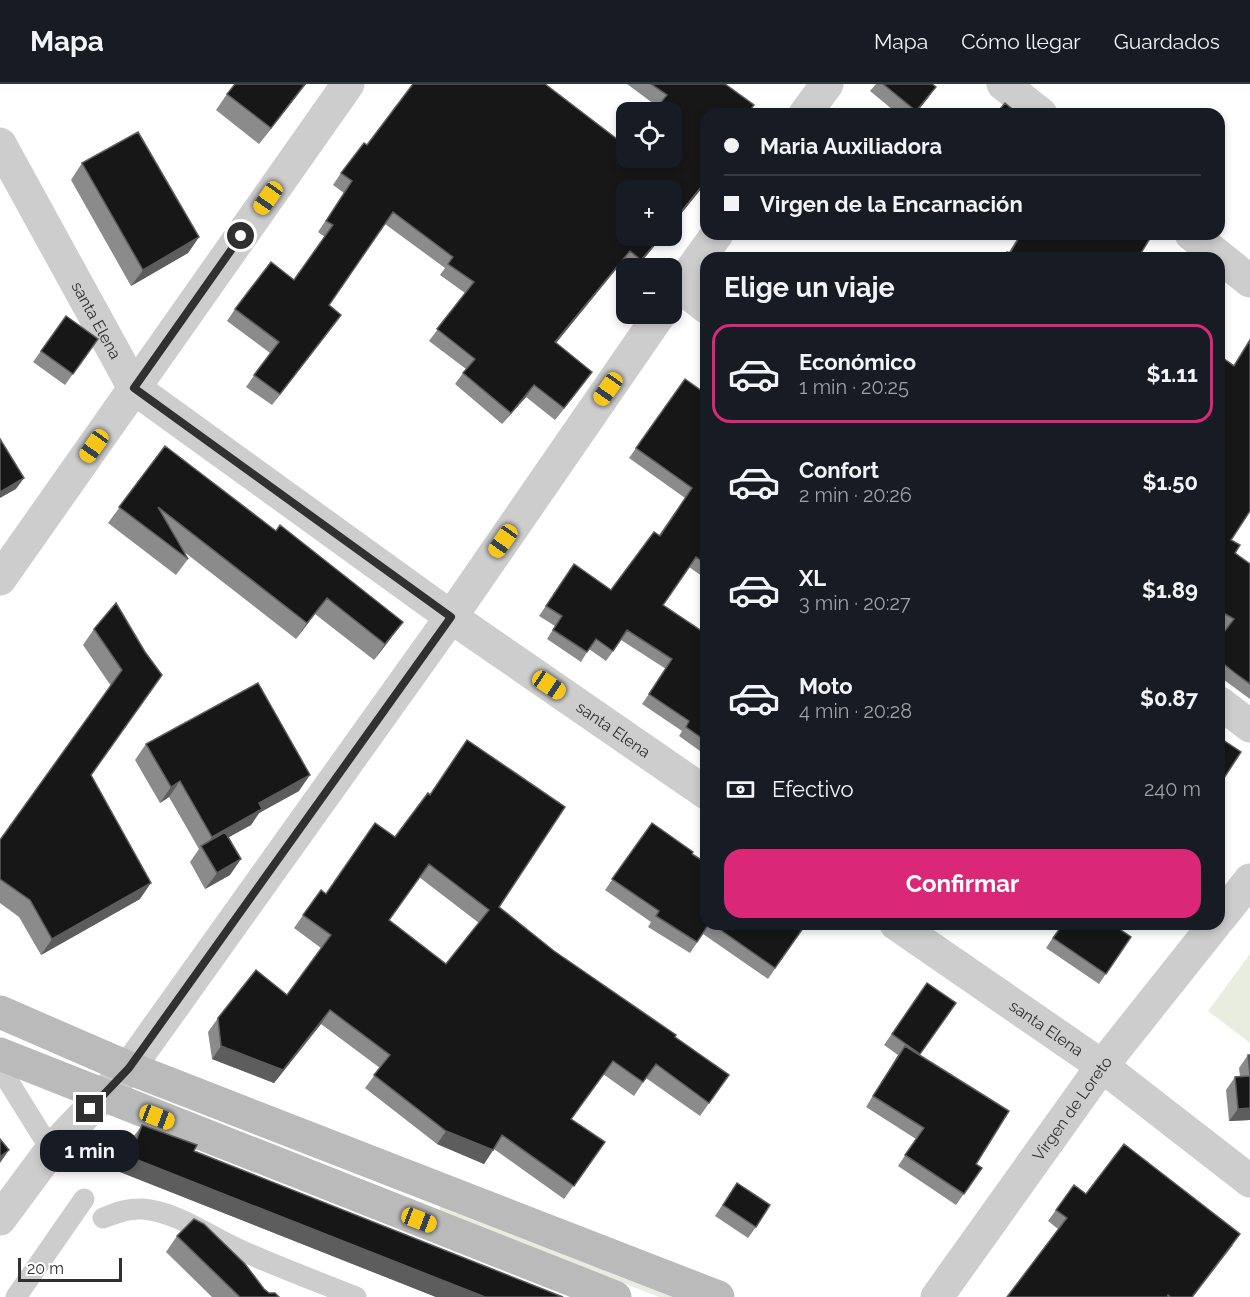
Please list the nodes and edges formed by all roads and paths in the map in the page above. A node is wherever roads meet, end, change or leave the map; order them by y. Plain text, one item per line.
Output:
1 (348, 84) edge
2 (826, 84) edge
3 (1003, 84) edge
4 (809, 108) edge
5 (1033, 108) edge
6 (0, 144) edge
7 (1199, 240) edge
8 (1214, 252) edge
9 (700, 258) edge
10 (1225, 261) edge
11 (1250, 281) edge
12 (682, 284) edge
13 (682, 295) edge
14 (700, 304) edge
15 (653, 324) edge
16 (134, 388) junction
17 (0, 579) edge
18 (451, 617) junction
19 (1225, 707) edge
20 (1250, 726) edge
21 (700, 789) edge
22 (1250, 880) edge
23 (1225, 912) edge
24 (906, 930) edge
25 (1210, 930) edge
26 (0, 1012) edge
27 (0, 1054) edge
28 (1102, 1066) junction
29 (0, 1068) edge
30 (129, 1068) junction
31 (103, 1096) junction
32 (51, 1150) junction
33 (1250, 1181) edge
34 (84, 1199) dead end
35 (103, 1218) dead end
36 (0, 1219) edge
37 (236, 1248) junction
38 (246, 1276) edge
39 (16, 1297) edge
40 (356, 1297) edge
41 (615, 1297) edge
42 (718, 1297) edge
43 (937, 1297) edge

1 - 16 street
2 - 4 street
3 - 5 street
6 - 16 street, santa Elena
7 - 8 street
9 - 12 street
10 - 11 street
13 - 14 street
15 - 18 street
16 - 17 street
16 - 18 street, santa Elena
18 - 21 street, santa Elena
18 - 30 street
19 - 20 street
22 - 23 street
24 - 28 street, santa Elena
25 - 28 street, Virgen de Loreto
26 - 30 main road
27 - 31 main road
28 - 33 street, santa Elena
28 - 43 street, Virgen de Loreto
29 - 32 lane
30 - 31 street
30 - 42 main road
31 - 32 street
31 - 41 main road
32 - 36 street
34 - 39 lane
35 - 37 lane
37 - 38 lane
37 - 40 lane

